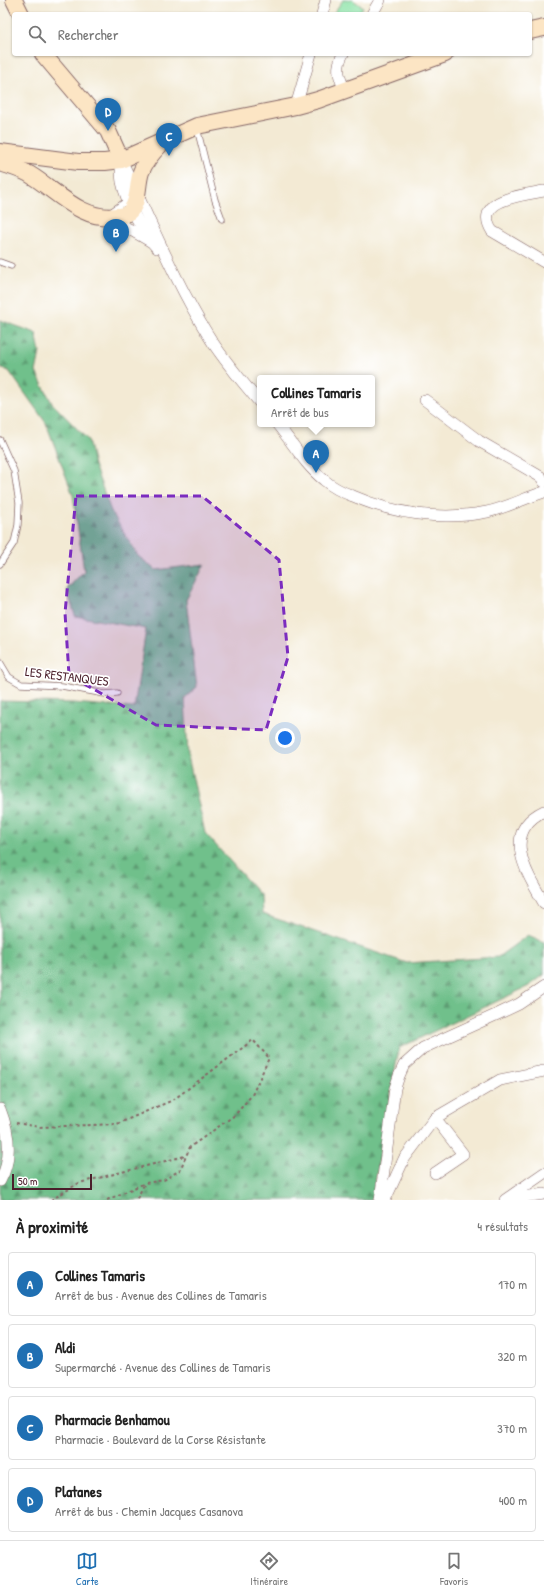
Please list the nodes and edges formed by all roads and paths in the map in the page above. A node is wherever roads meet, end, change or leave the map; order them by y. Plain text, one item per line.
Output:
1 (14, 0) edge
2 (326, 0) edge
3 (380, 0) edge
4 (20, 12) edge
5 (323, 12) edge
6 (373, 12) edge
7 (544, 28) edge
8 (532, 31) edge
9 (46, 56) edge
10 (310, 56) edge
11 (342, 56) edge
12 (439, 56) edge
13 (345, 91) junction
14 (296, 106) junction
15 (197, 126) junction
16 (164, 141) junction
17 (0, 152) edge
18 (121, 160) junction
19 (0, 163) edge
20 (544, 191) edge
21 (133, 198) junction
22 (98, 216) junction
23 (222, 219) dead end
24 (151, 242) junction
25 (168, 261) junction
26 (0, 262) edge
27 (544, 262) edge
28 (11, 266) dead end
29 (257, 399) edge
30 (425, 400) dead end
31 (279, 427) edge
32 (0, 440) edge
33 (544, 482) edge
34 (544, 492) edge
35 (0, 564) edge
36 (0, 662) edge
37 (117, 693) dead end
38 (544, 811) edge
39 (544, 903) edge
40 (544, 987) edge
41 (544, 1071) edge
42 (0, 1109) edge
43 (435, 1118) junction
44 (5, 1121) junction
45 (186, 1156) junction
46 (435, 1172) dead end
47 (544, 1173) edge
48 (0, 1181) edge
49 (145, 1183) junction
50 (544, 1194) edge
51 (506, 1199) edge
52 (51, 1200) edge
53 (107, 1200) edge
54 (136, 1200) edge
55 (380, 1200) edge
56 (385, 1200) edge

1 - 4 street
2 - 5 street
3 - 6 street
7 - 8 street
9 - 18 street
10 - 14 street
11 - 13 street
12 - 13 street
13 - 14 street
14 - 15 street
15 - 16 street
15 - 23 lane
16 - 18 street
16 - 21 street
17 - 18 street
18 - 21 street
19 - 22 street
20 - 27 street
21 - 22 street
21 - 24 street
21 - 25 street
22 - 24 street
24 - 25 street
25 - 29 street
26 - 28 lane
30 - 33 street
31 - 34 street
32 - 35 lane
36 - 37 lane, LES RESTANQUES
38 - 39 street
40 - 55 street
41 - 43 street
42 - 44 street
43 - 46 street
43 - 56 street
44 - 45 path
44 - 48 street
45 - 49 path
45 - 52 path
47 - 51 street
49 - 53 path
49 - 54 path
50 - 51 street

